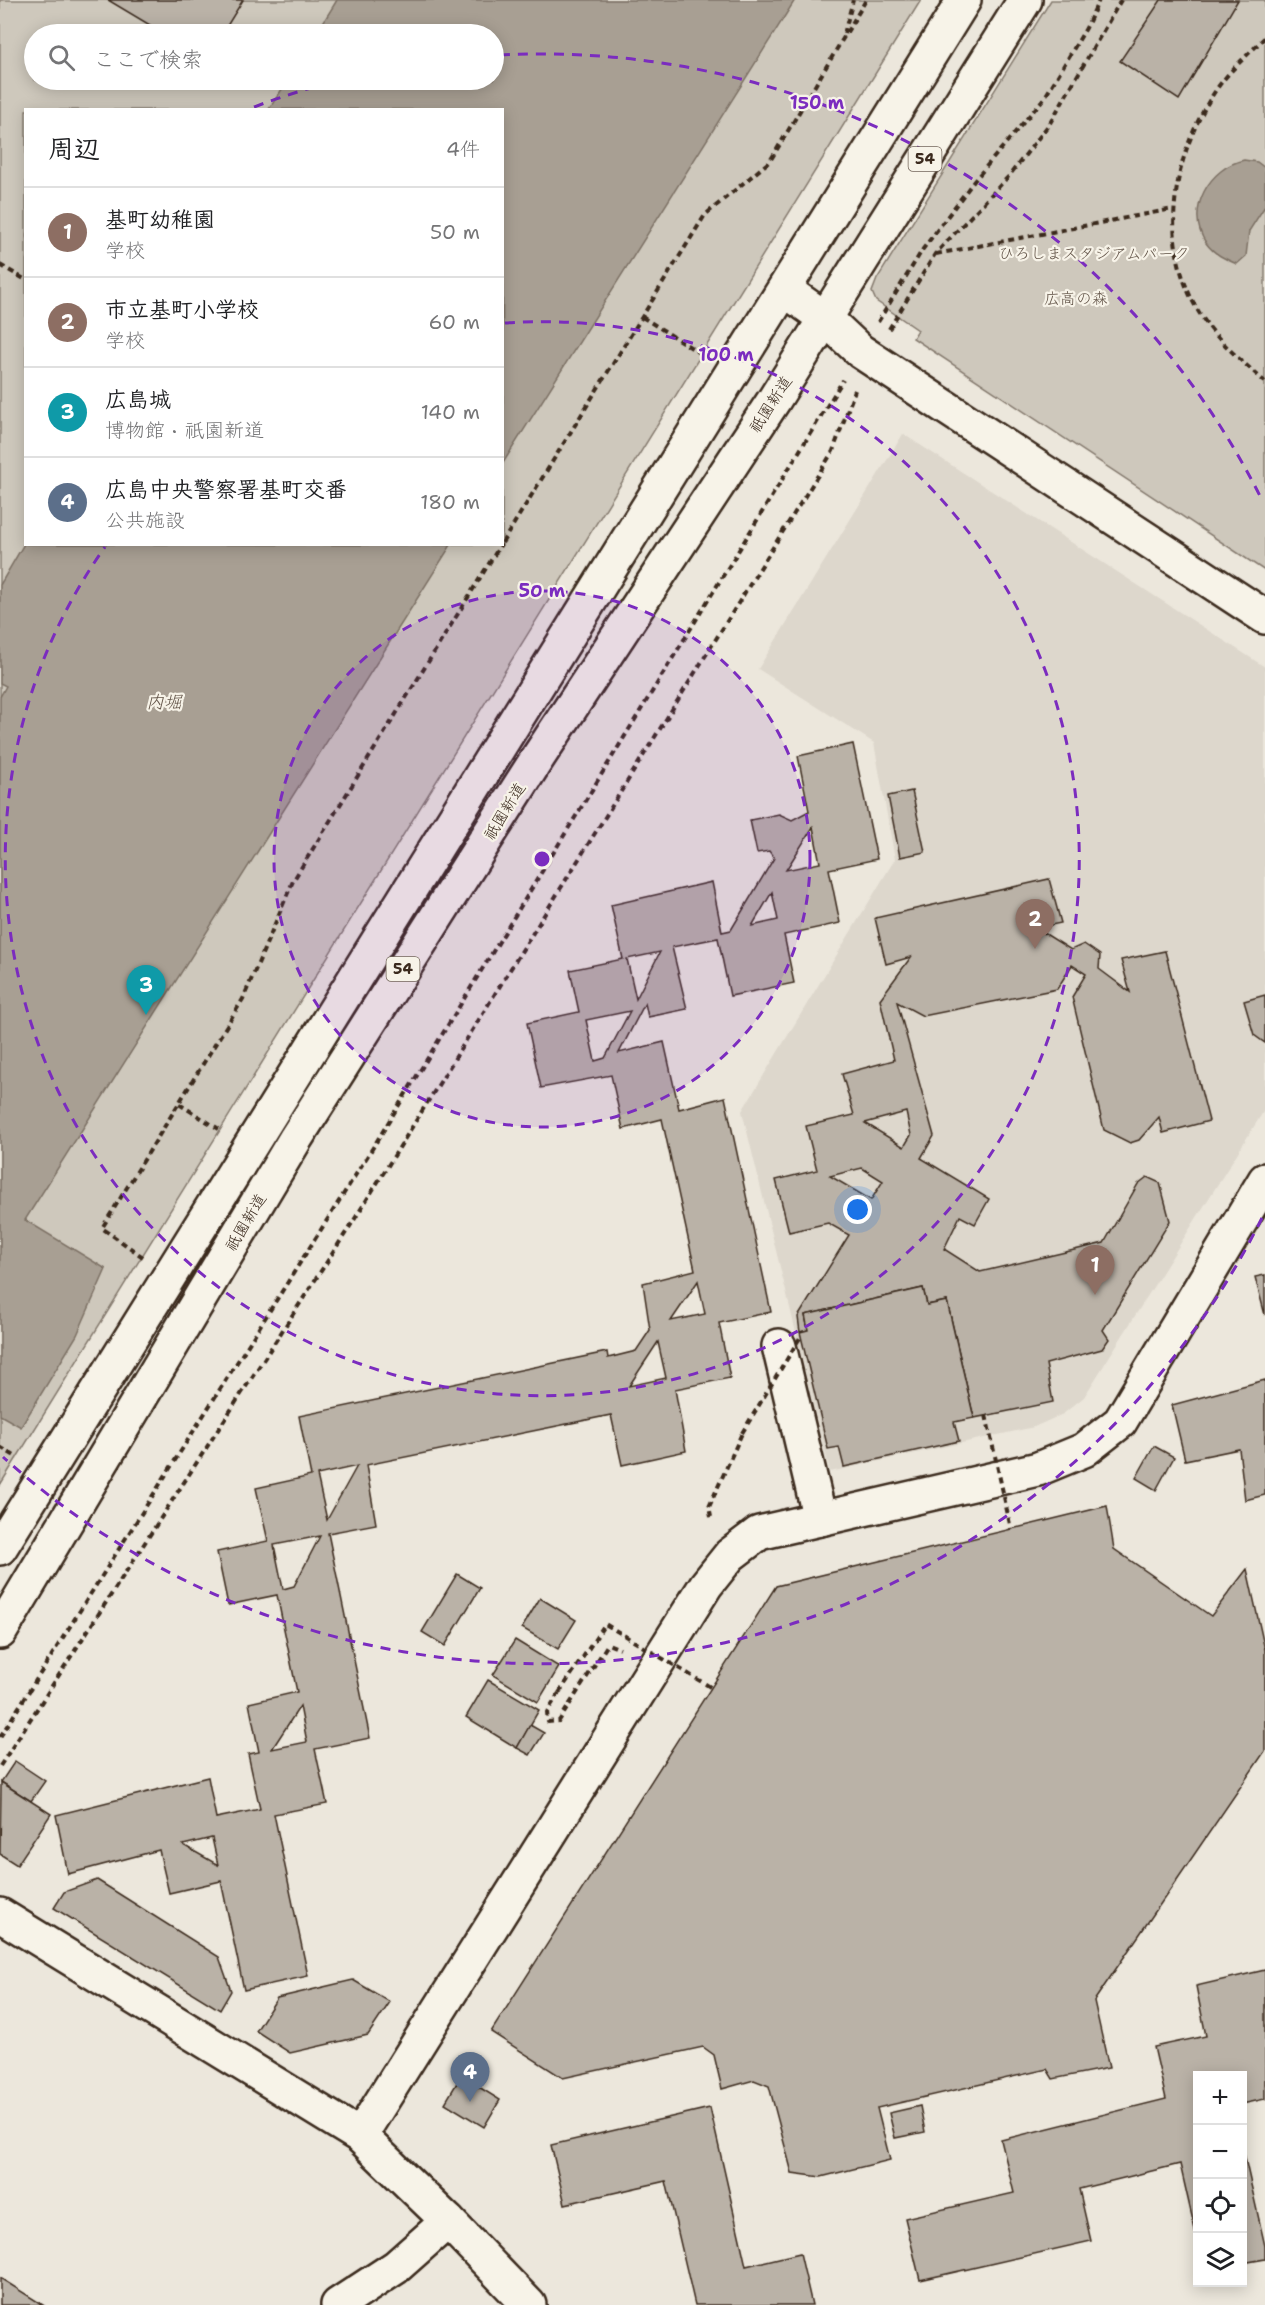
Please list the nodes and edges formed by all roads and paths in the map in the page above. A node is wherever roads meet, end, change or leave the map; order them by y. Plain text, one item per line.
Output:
1 (853, 0) edge
2 (866, 0) edge
3 (964, 0) edge
4 (1025, 0) edge
5 (1099, 0) edge
6 (1121, 0) edge
7 (1265, 36) edge
8 (842, 41) junction
9 (1174, 209) junction
10 (935, 254) junction
11 (0, 265) edge
12 (24, 279) edge
13 (785, 290) junction
14 (642, 317) junction
15 (826, 319) junction
16 (888, 331) dead end
17 (860, 351) junction
18 (709, 359) dead end
19 (1265, 382) edge
20 (856, 387) dead end
21 (504, 541) edge
22 (501, 546) edge
23 (1265, 617) edge
24 (179, 1104) junction
25 (222, 1131) dead end
26 (1265, 1180) edge
27 (144, 1257) dead end
28 (790, 1341) joint
29 (986, 1415) dead end
30 (0, 1448) edge
31 (21, 1460) dead end
32 (711, 1517) dead end
33 (820, 1519) junction
34 (1011, 1529) dead end
35 (0, 1548) edge
36 (0, 1632) edge
37 (620, 1649) dead end
38 (712, 1688) dead end
39 (0, 1737) edge
40 (0, 1766) edge
41 (0, 1915) edge
42 (360, 2136) junction
43 (448, 2221) junction
44 (338, 2305) edge
45 (529, 2305) edge

1 - 8 path
2 - 8 path
3 - 13 main road, 54
4 - 15 main road, 祇園新道 / 54
5 - 17 path
6 - 10 path
7 - 9 path
8 - 14 path
9 - 10 path
9 - 19 path
10 - 16 path
11 - 12 path
13 - 15 main road
13 - 35 main road, 54
14 - 18 path
14 - 21 path
15 - 17 main road
15 - 36 main road, 祇園新道 / 54
17 - 23 main road
17 - 39 path
20 - 40 path
22 - 24 path
24 - 25 path
24 - 27 path
26 - 33 main road
28 - 32 path, bridge
28 - 33 main road
29 - 34 path, bridge
30 - 31 path
33 - 42 main road
37 - 38 path, bridge
41 - 42 main road
42 - 43 main road
43 - 44 main road
43 - 45 main road

